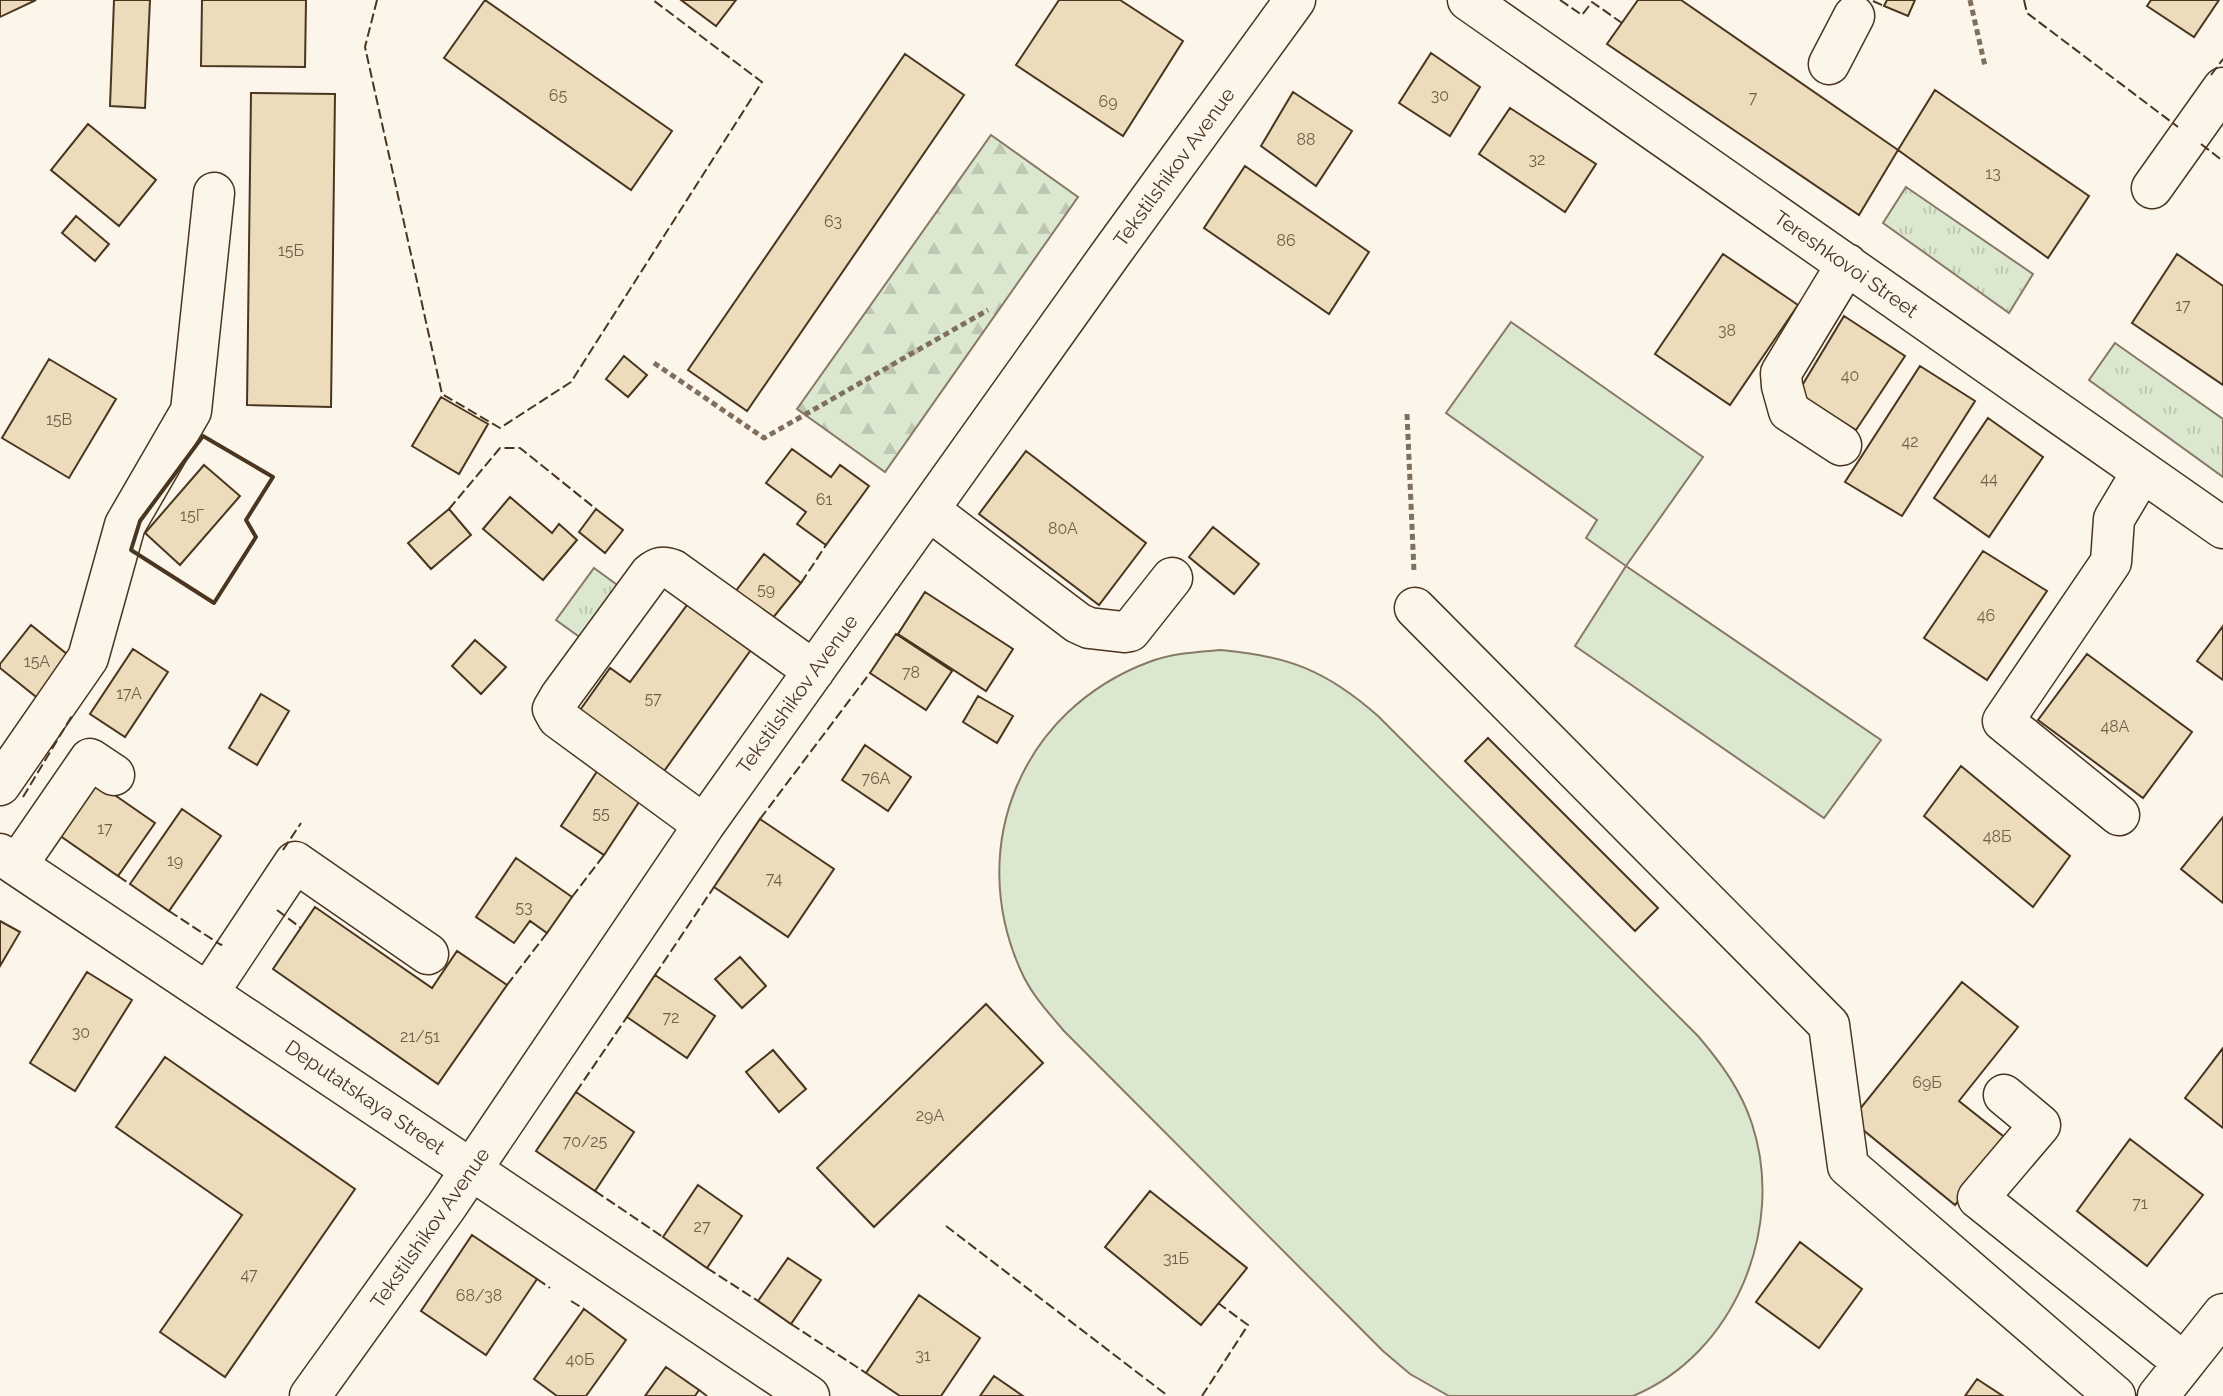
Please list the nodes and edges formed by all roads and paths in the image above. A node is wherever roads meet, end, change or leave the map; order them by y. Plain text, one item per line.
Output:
1 (1295, 0) edge
2 (1468, 0) edge
3 (1970, 0) edge
4 (1854, 16) dead end
5 (1829, 64) dead end
6 (1985, 66) dead end
7 (2223, 88) edge
8 (2152, 188) dead end
9 (214, 193) dead end
10 (1847, 264) junction
11 (988, 310) dead end
12 (654, 363) dead end
13 (1407, 414) dead end
14 (1841, 445) dead end
15 (2142, 472) junction
16 (929, 510) junction
17 (2223, 528) edge
18 (1172, 578) dead end
19 (1415, 608) joint
20 (814, 671) junction
21 (114, 775) dead end
22 (0, 785) edge
23 (2119, 815) dead end
24 (704, 825) junction
25 (8, 859) edge
26 (428, 954) dead end
27 (208, 993) junction
28 (2004, 1095) dead end
29 (472, 1169) junction
30 (2223, 1314) edge
31 (2184, 1363) junction
32 (310, 1396) edge
33 (809, 1396) edge
34 (2115, 1396) edge
35 (2158, 1396) edge

1 - 16 street, Tekstilshikov Avenue
2 - 10 street, Tereshkovoi Street
3 - 6 path
4 - 5 street
7 - 8 street
9 - 22 street
10 - 14 street
10 - 15 street, Tereshkovoi Street
11 - 12 path
13 - 19 path
15 - 17 street, Tereshkovoi Street
15 - 23 street
16 - 18 street
16 - 20 street, Tekstilshikov Avenue
19 - 34 street
20 - 24 street, Tekstilshikov Avenue
20 - 24 street
21 - 25 street
24 - 29 street, Tekstilshikov Avenue
25 - 27 street, Deputatskaya Street
26 - 27 street
27 - 29 street, Deputatskaya Street
28 - 31 street
29 - 32 street, Tekstilshikov Avenue
29 - 33 street, Deputatskaya Street
30 - 31 street
31 - 35 street

